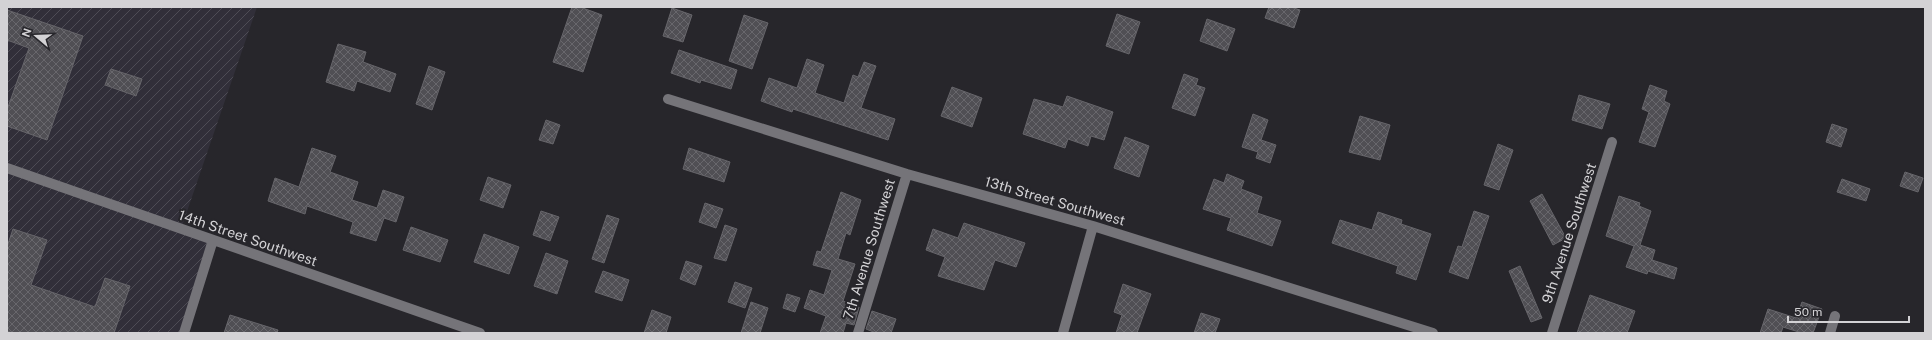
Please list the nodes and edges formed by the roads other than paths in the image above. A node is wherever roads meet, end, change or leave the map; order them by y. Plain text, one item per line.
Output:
1 (668, 99) dead end
2 (1612, 142) dead end
3 (7, 168) edge
4 (907, 174) junction
5 (1093, 226) junction
6 (213, 240) junction
7 (1835, 316) dead end
8 (184, 333) edge
9 (480, 333) edge
10 (858, 333) edge
11 (1063, 333) edge
12 (1433, 333) edge
13 (1552, 333) edge
14 (1830, 333) edge

1 - 4 street, 13th Street Southwest
2 - 13 street, 9th Avenue Southwest
3 - 6 street, 14th Street Southwest
4 - 5 street, 13th Street Southwest
4 - 10 street, 7th Avenue Southwest
5 - 11 street
5 - 12 street, 13th Street Southwest
6 - 8 street
6 - 9 street, 14th Street Southwest
7 - 14 street

